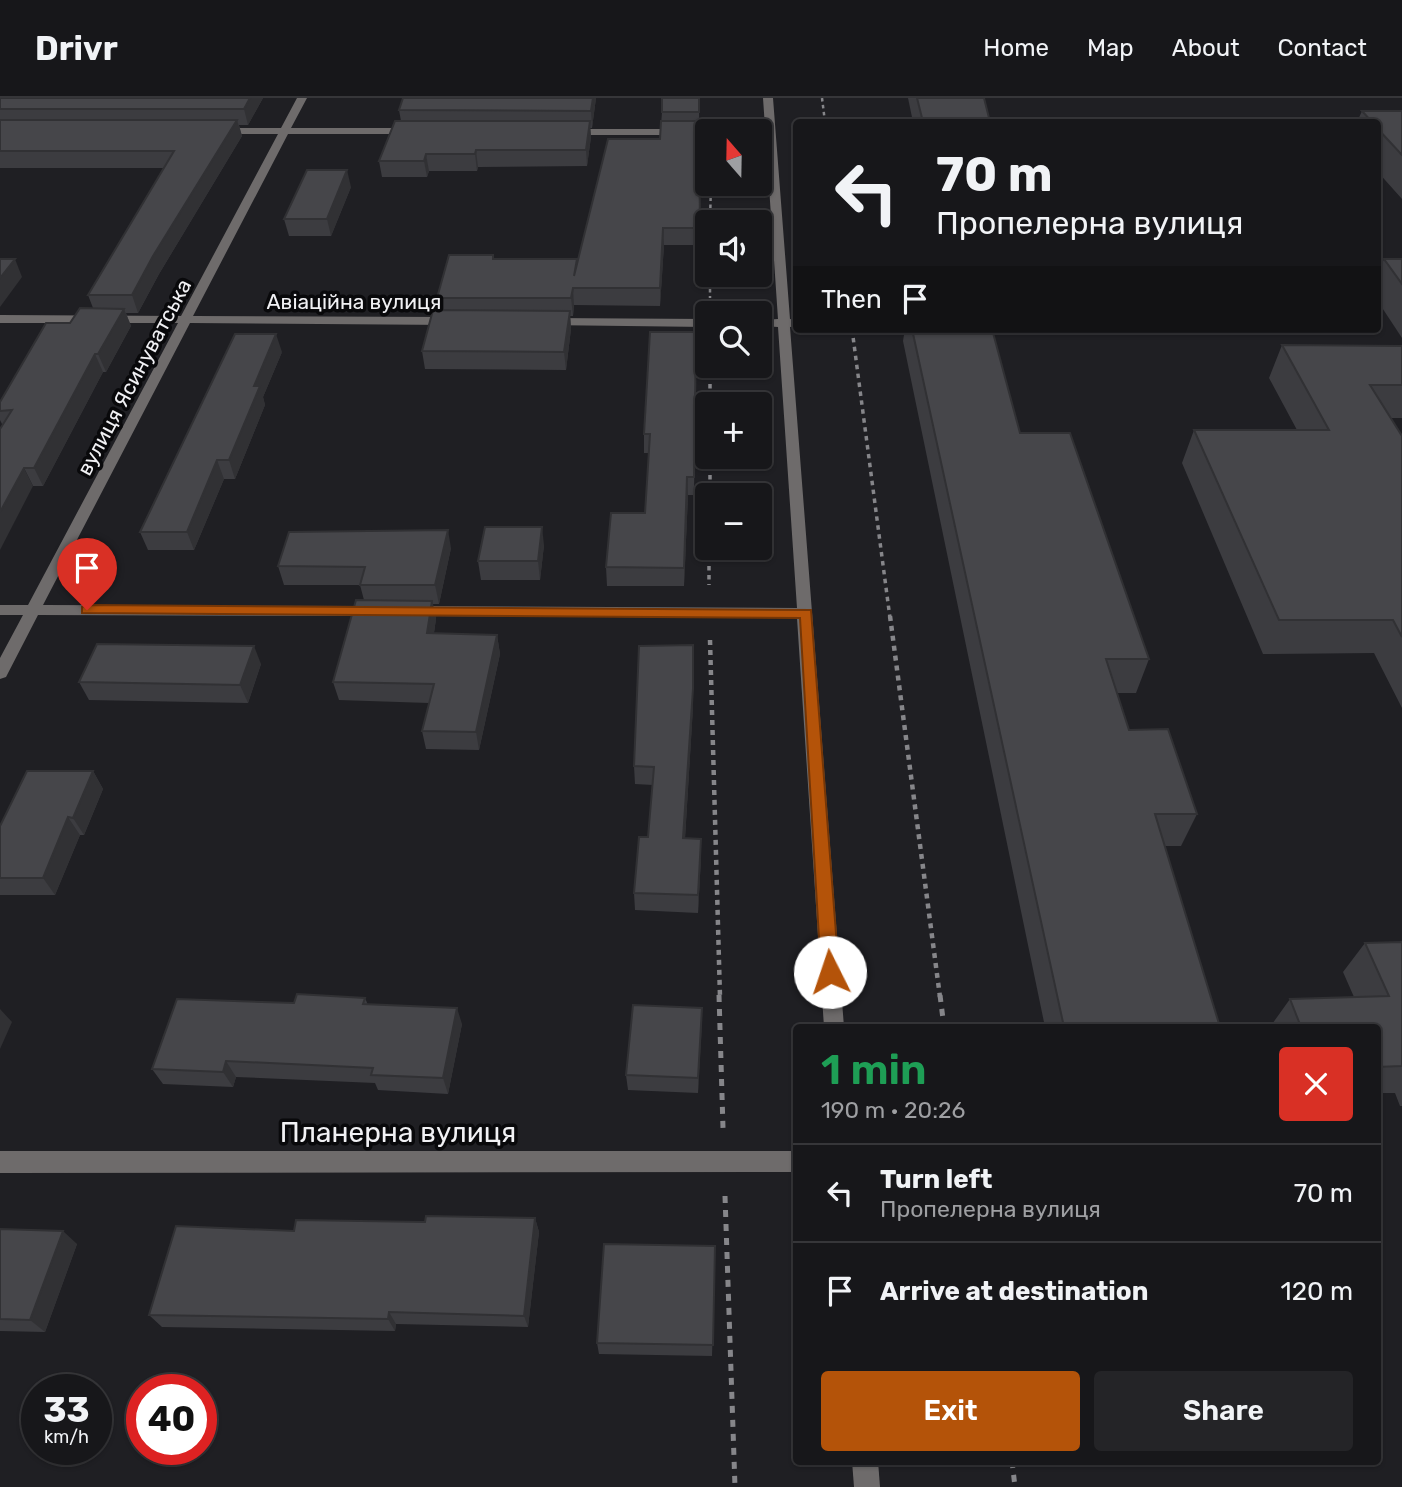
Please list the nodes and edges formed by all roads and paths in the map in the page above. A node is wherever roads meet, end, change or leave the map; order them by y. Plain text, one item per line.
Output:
1 (302, 98) edge
2 (768, 98) edge
3 (822, 98) edge
4 (766, 119) edge
5 (825, 119) edge
6 (203, 131) edge
7 (285, 131) junction
8 (421, 131) edge
9 (557, 132) edge
10 (695, 132) edge
11 (772, 185) edge
12 (0, 319) edge
13 (185, 320) junction
14 (460, 321) edge
15 (542, 322) edge
16 (695, 323) edge
17 (772, 323) edge
18 (790, 323) edge
19 (853, 333) edge
20 (709, 560) edge
21 (0, 610) edge
22 (33, 610) junction
23 (709, 613) junction
24 (806, 613) junction
25 (0, 673) edge
26 (834, 1024) edge
27 (944, 1024) edge
28 (0, 1162) edge
29 (724, 1162) junction
30 (793, 1162) edge
31 (865, 1465) edge
32 (1012, 1465) edge
33 (735, 1487) edge
34 (867, 1487) edge
35 (1015, 1487) edge

1 - 7 street, вулиця Ясинуватська
2 - 4 street
3 - 5 path
6 - 7 street
7 - 8 street
7 - 13 street, вулиця Ясинуватська
9 - 10 street
11 - 18 street
12 - 13 street, Авіаційна вулиця
13 - 14 street, Авіаційна вулиця
13 - 22 street, вулиця Ясинуватська
15 - 16 street
17 - 18 street
18 - 24 street
19 - 27 path
20 - 23 path
21 - 22 street
22 - 23 street
22 - 25 street, вулиця Ясинуватська
23 - 24 street
23 - 29 path
24 - 26 street
28 - 29 street, Планерна вулиця
29 - 30 street, Планерна вулиця
29 - 33 path
31 - 34 street
32 - 35 path

